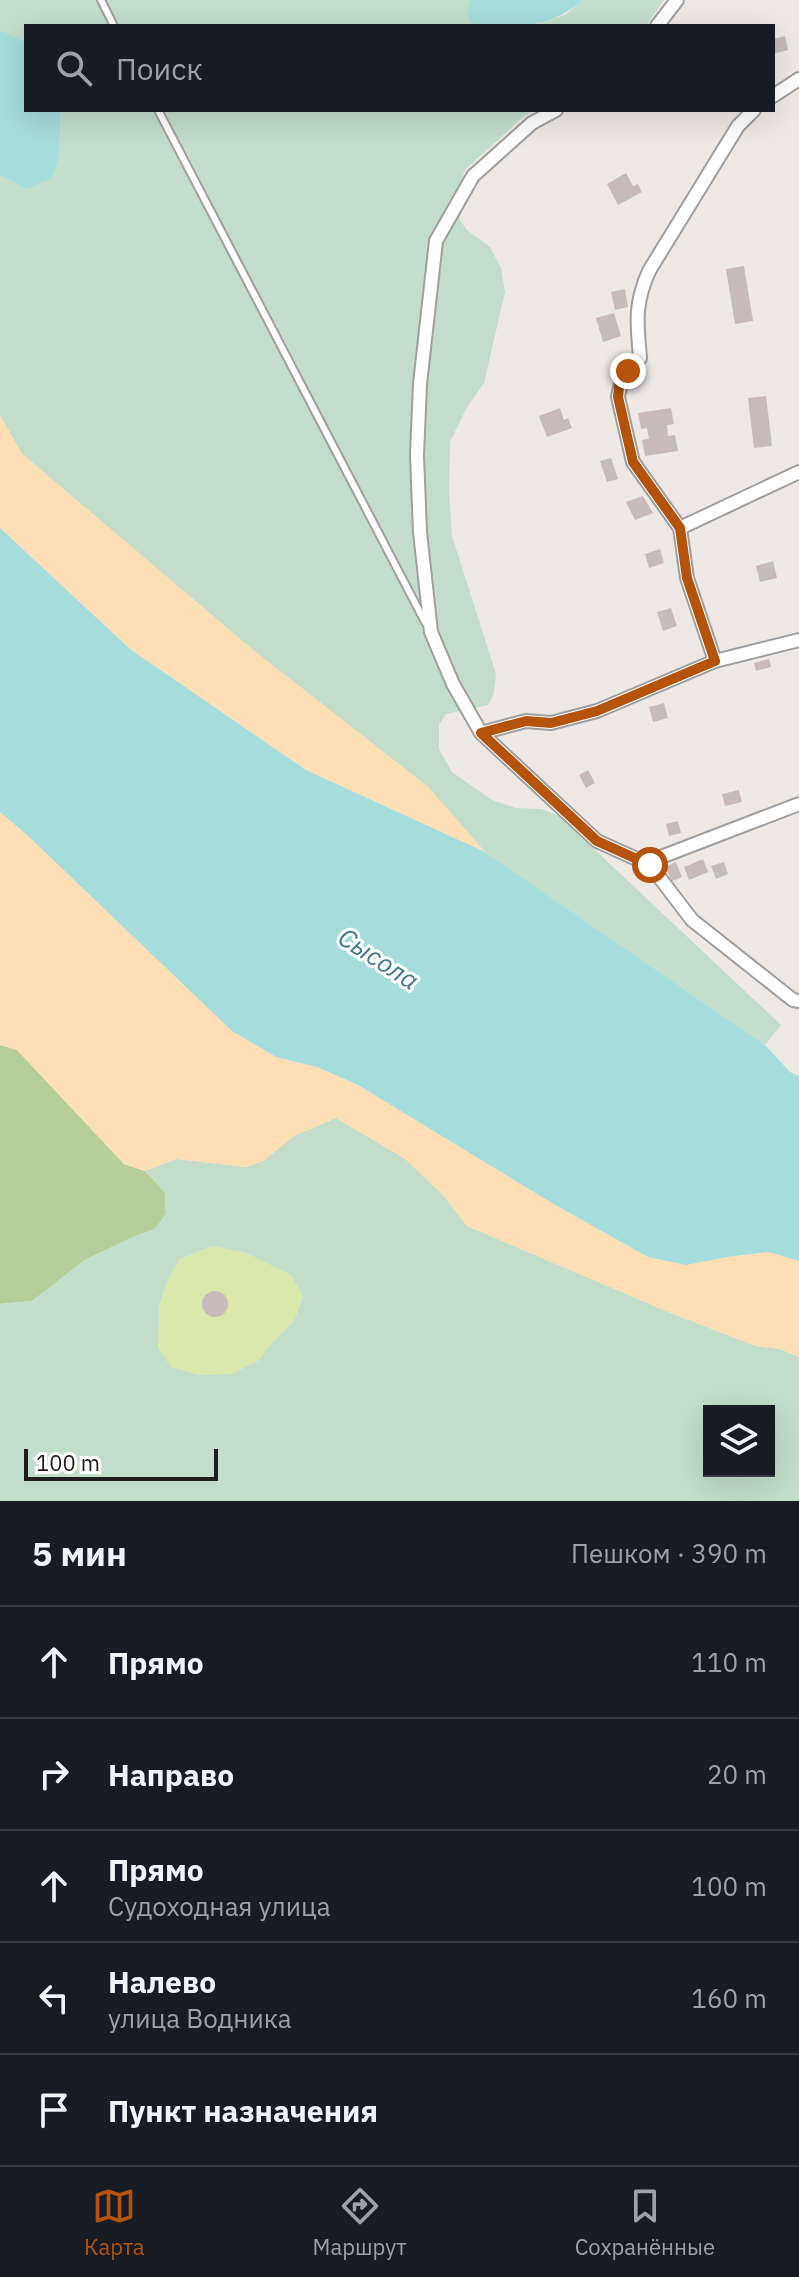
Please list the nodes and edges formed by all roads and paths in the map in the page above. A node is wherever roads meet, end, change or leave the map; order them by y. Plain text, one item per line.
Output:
1 (101, 0) edge
2 (677, 0) edge
3 (113, 24) edge
4 (659, 24) edge
5 (799, 79) edge
6 (775, 95) edge
7 (159, 112) edge
8 (552, 112) edge
9 (752, 112) edge
10 (799, 472) edge
11 (680, 528) junction
12 (431, 632) junction
13 (799, 640) edge
14 (715, 661) junction
15 (481, 733) junction
16 (799, 804) edge
17 (650, 865) junction
18 (799, 1001) edge

1 - 3 lane
2 - 4 street
5 - 6 street
7 - 12 lane
8 - 12 street
9 - 11 street
10 - 11 street
11 - 14 street
12 - 15 street
13 - 14 street
14 - 15 street
15 - 17 street
16 - 17 street
17 - 18 street

